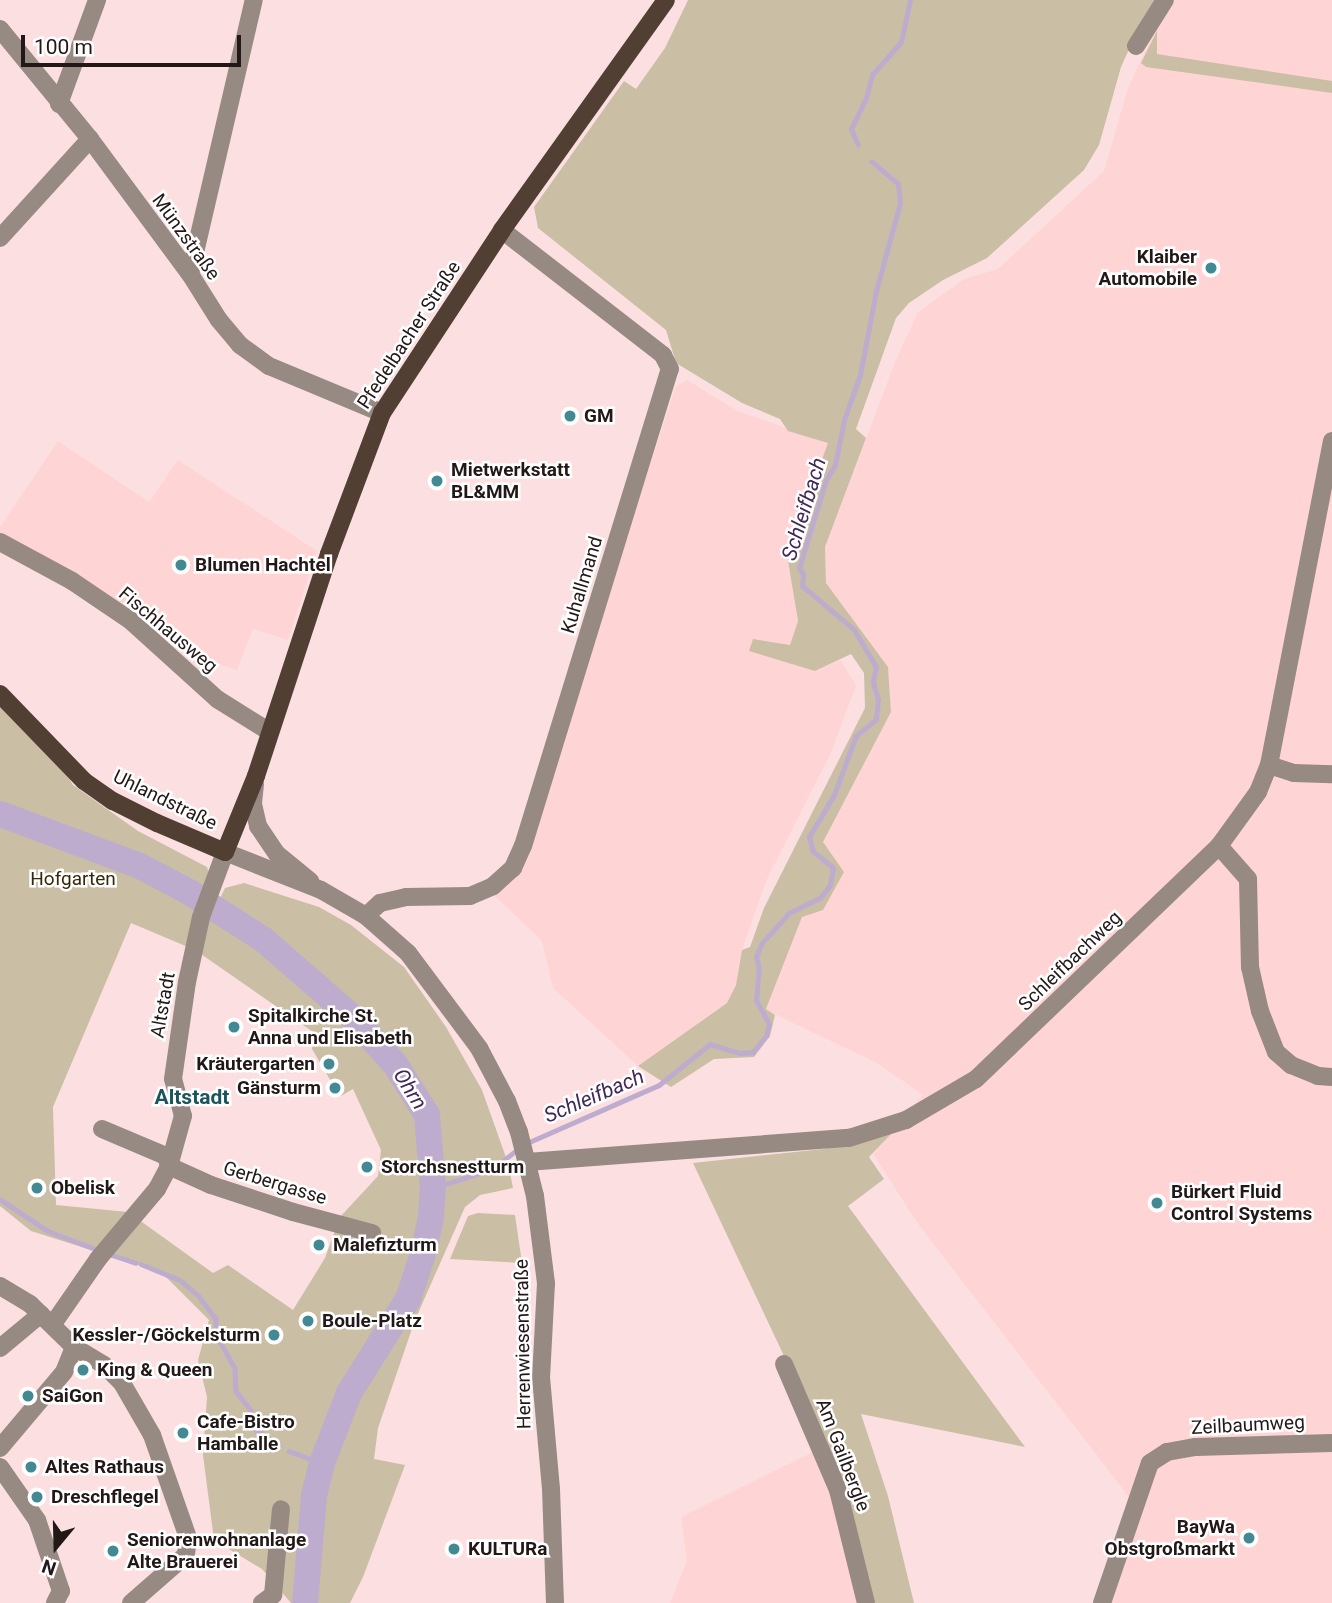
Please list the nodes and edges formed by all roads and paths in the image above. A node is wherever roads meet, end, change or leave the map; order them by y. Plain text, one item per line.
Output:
1 (97, 0) edge
2 (254, 0) edge
3 (666, 0) edge
4 (1165, 0) edge
5 (0, 29) edge
6 (1136, 46) dead end
7 (59, 104) junction
8 (90, 139) junction
9 (502, 230) junction
10 (0, 238) edge
11 (190, 274) junction
12 (382, 413) junction
13 (1332, 441) edge
14 (0, 542) edge
15 (0, 694) edge
16 (270, 732) junction
17 (1269, 765) junction
18 (1332, 774) edge
19 (256, 776) junction
20 (1219, 846) junction
21 (225, 852) junction
22 (321, 890) junction
23 (366, 916) junction
24 (1332, 1077) edge
25 (102, 1129) dead end
26 (526, 1158) junction
27 (169, 1166) junction
28 (372, 1233) dead end
29 (0, 1286) edge
30 (47, 1319) junction
31 (74, 1347) junction
32 (0, 1348) edge
33 (784, 1364) dead end
34 (1332, 1443) edge
35 (0, 1448) edge
36 (0, 1467) edge
37 (281, 1509) dead end
38 (55, 1603) edge
39 (131, 1603) edge
40 (262, 1603) edge
41 (555, 1603) edge
42 (866, 1603) edge
43 (1102, 1603) edge

1 - 7 street
2 - 11 street
3 - 9 main road, Pfedelbacher Straße
4 - 6 street
5 - 7 street, Münzstraße
7 - 8 street, Münzstraße
8 - 10 street
8 - 11 street, Münzstraße
9 - 12 main road, Pfedelbacher Straße
9 - 23 street, Kuhallmand
11 - 12 street, Münzstraße
12 - 16 main road, Pfedelbacher Straße
13 - 17 street, Schleifbachweg
14 - 16 street, Fischhausweg
15 - 21 main road, Uhlandstraße
16 - 19 main road, Pfedelbacher Straße
17 - 18 street
17 - 20 street, Schleifbachweg
19 - 21 main road, Pfedelbacher Straße
19 - 22 street
20 - 24 street
20 - 26 street, Schleifbachweg
21 - 22 street, Herrenwiesenstraße
21 - 27 street, Altstadt
22 - 23 street, Herrenwiesenstraße
23 - 26 street, Herrenwiesenstraße
25 - 27 street
26 - 41 street, Herrenwiesenstraße
27 - 28 street, Gerbergasse
27 - 30 street, Altstadt
29 - 30 street
30 - 31 street
30 - 32 street, Altstadt
31 - 35 street
31 - 39 street
33 - 42 street, Am Gailbergle
34 - 43 street, Zeilbaumweg
36 - 38 street
37 - 40 street

